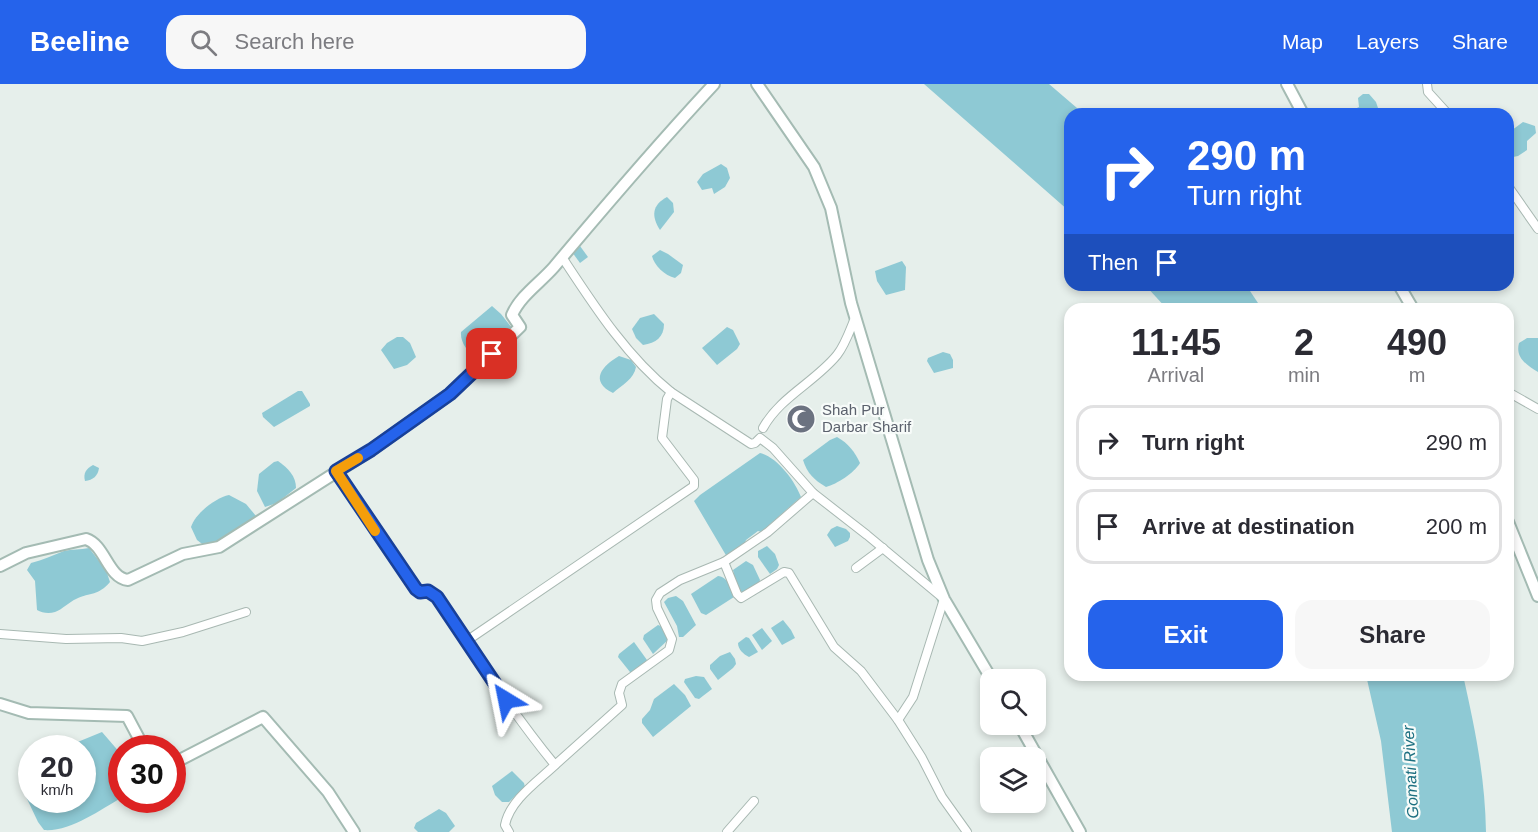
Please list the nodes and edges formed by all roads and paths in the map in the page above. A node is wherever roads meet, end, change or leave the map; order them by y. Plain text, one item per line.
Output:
1 (714, 84) edge
2 (757, 84) edge
3 (1287, 84) edge
4 (1427, 84) edge
5 (1300, 108) edge
6 (1443, 108) edge
7 (1514, 195) edge
8 (1538, 229) edge
9 (562, 257) junction
10 (855, 318) junction
11 (671, 392) junction
12 (1514, 395) edge
13 (1538, 409) edge
14 (763, 428) dead end
15 (336, 471) junction
16 (813, 493) junction
17 (1514, 537) edge
18 (883, 548) junction
19 (724, 562) junction
20 (0, 566) edge
21 (856, 568) dead end
22 (1538, 596) edge
23 (944, 599) junction
24 (246, 612) dead end
25 (0, 634) edge
26 (465, 642) junction
27 (985, 669) edge
28 (0, 704) edge
29 (898, 720) junction
30 (137, 735) edge
31 (1025, 735) edge
32 (186, 757) edge
33 (555, 765) junction
34 (754, 801) dead end
35 (354, 832) edge
36 (509, 832) edge
37 (727, 832) edge
38 (967, 832) edge
39 (1080, 832) edge

1 - 9 street
2 - 10 street
3 - 5 street
4 - 6 street
7 - 8 street
9 - 11 street
9 - 15 street
10 - 14 street
10 - 23 street
11 - 16 street
11 - 26 street
12 - 13 street
15 - 20 street
15 - 26 street
16 - 18 street
16 - 19 street
17 - 22 street
18 - 21 street
18 - 23 street
19 - 29 street
19 - 33 street
23 - 27 street
23 - 29 street
24 - 25 street
26 - 33 street
28 - 30 street
29 - 38 street
31 - 39 street
32 - 35 street
33 - 36 street
34 - 37 street

